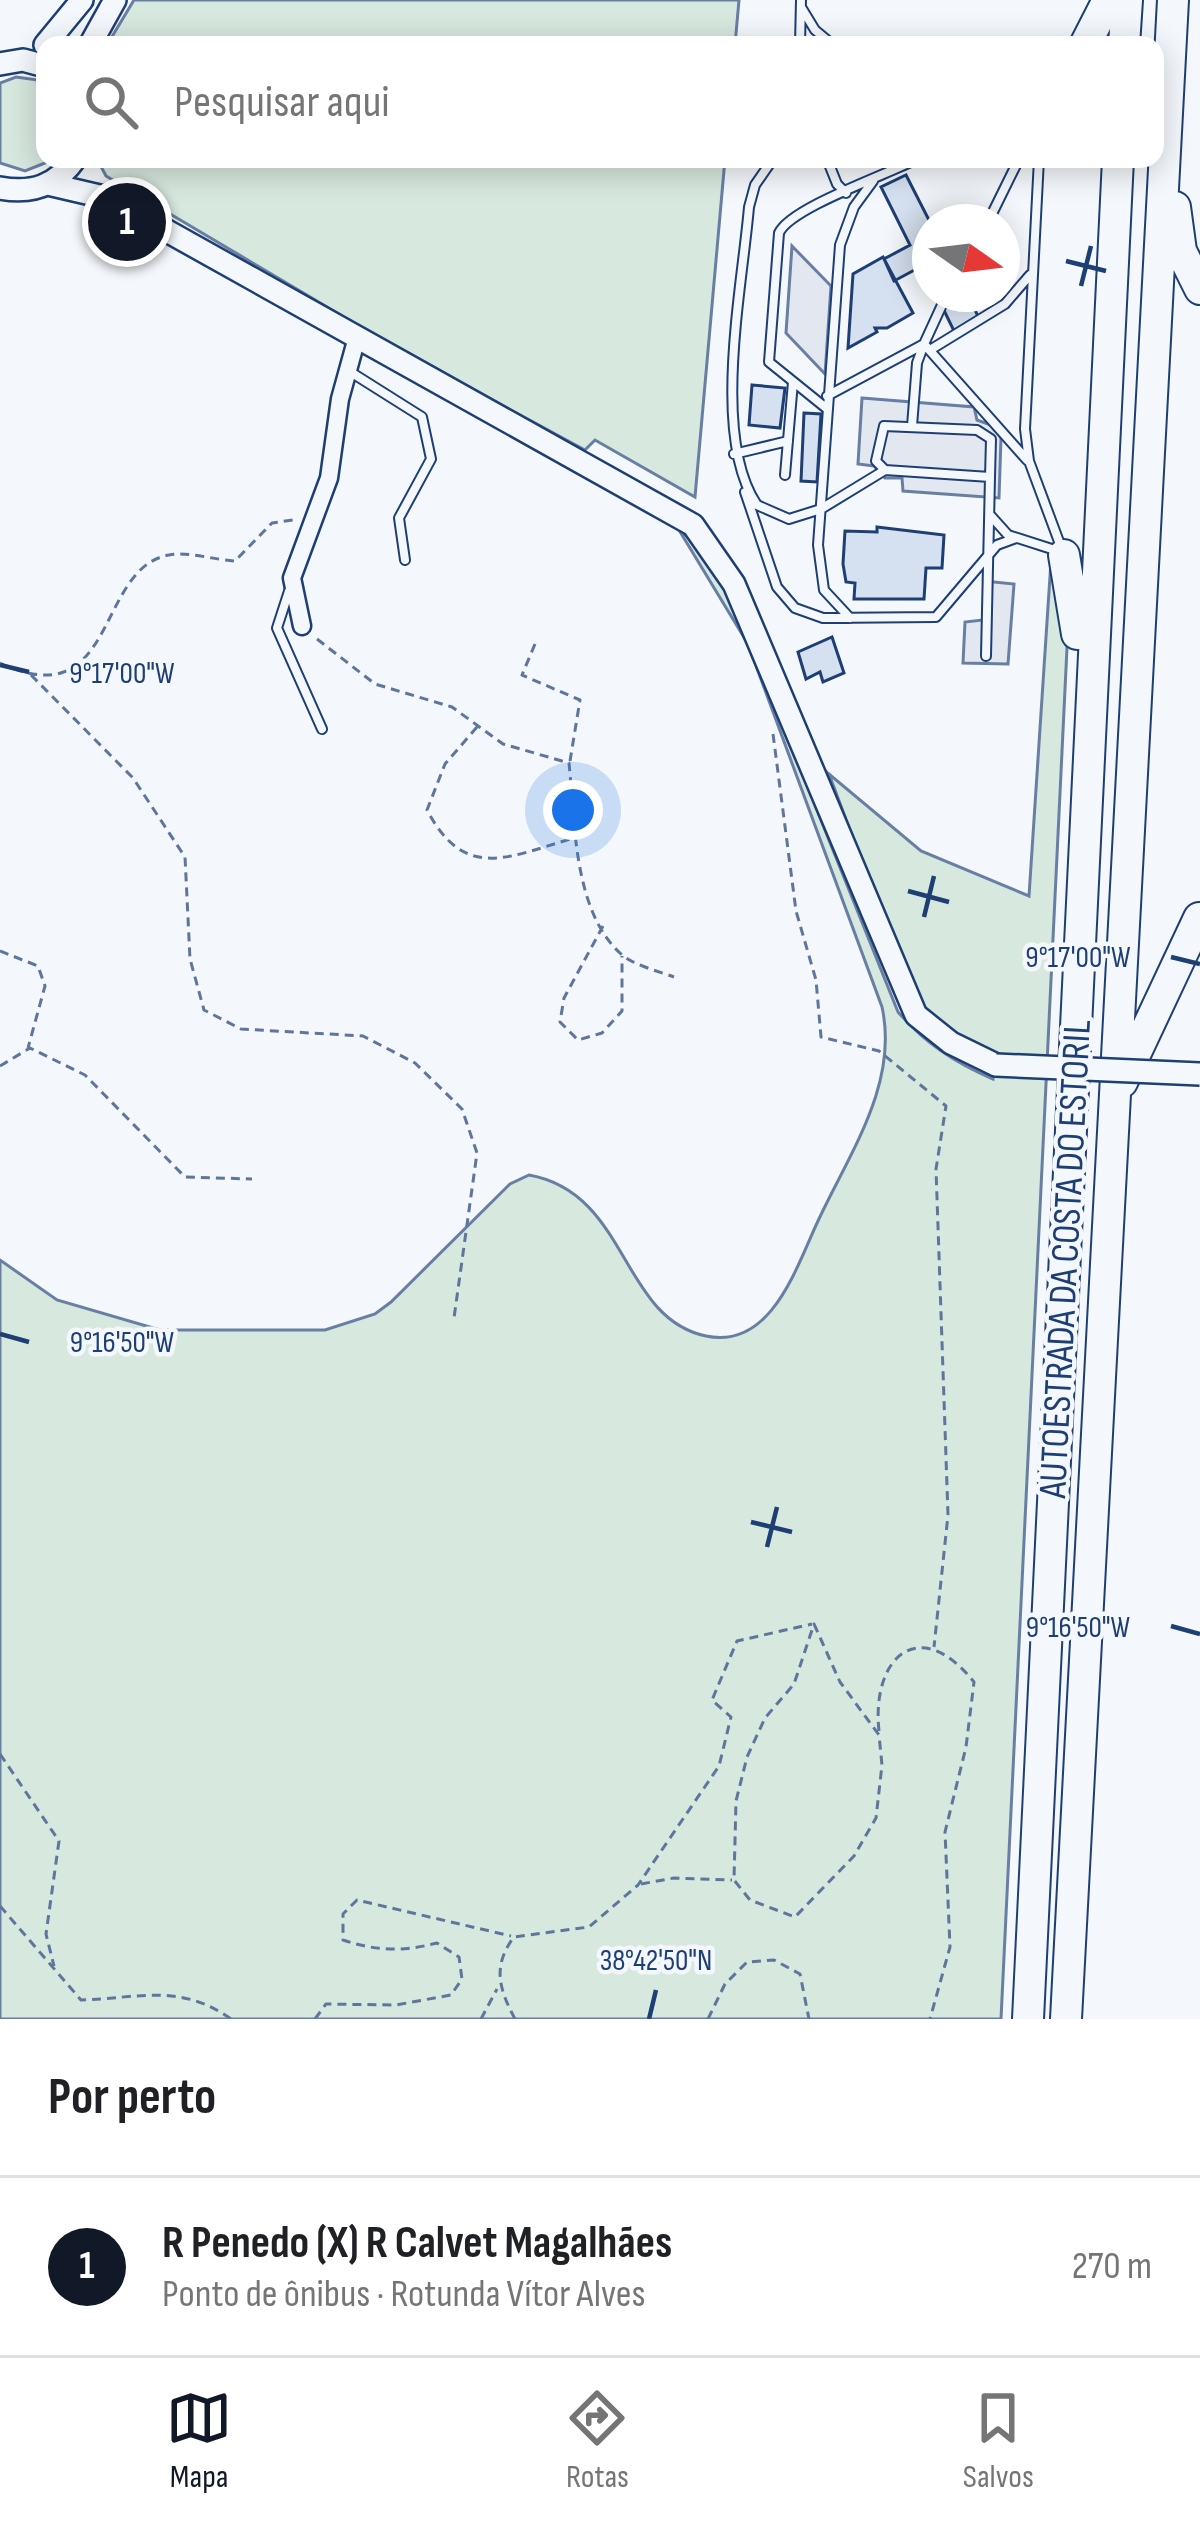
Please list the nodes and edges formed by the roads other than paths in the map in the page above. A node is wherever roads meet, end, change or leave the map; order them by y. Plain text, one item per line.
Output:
1 (82, 0) edge
2 (115, 0) edge
3 (1108, 0) edge
4 (1127, 0) edge
5 (1173, 0) edge
6 (801, 3) edge
7 (52, 36) edge
8 (95, 36) edge
9 (800, 36) edge
10 (822, 36) edge
11 (1089, 36) edge
12 (1125, 36) edge
13 (1169, 93) junction
14 (68, 168) edge
15 (84, 168) edge
16 (767, 168) edge
17 (831, 168) edge
18 (899, 168) edge
19 (1014, 168) edge
20 (1038, 168) edge
21 (1118, 168) edge
22 (873, 181) junction
23 (48, 184) junction
24 (6, 194) edge
25 (848, 194) junction
26 (108, 198) junction
27 (997, 204) edge
28 (1031, 274) junction
29 (1200, 289) edge
30 (940, 312) edge
31 (356, 341) junction
32 (927, 347) junction
33 (348, 370) junction
34 (793, 382) junction
35 (827, 396) junction
36 (826, 408) junction
37 (912, 426) junction
38 (788, 441) junction
39 (734, 454) junction
40 (1031, 467) junction
41 (885, 470) junction
42 (785, 475) dead end
43 (990, 477) junction
44 (745, 486) junction
45 (820, 509) junction
46 (990, 514) junction
47 (1016, 538) junction
48 (1064, 555) junction
49 (987, 557) junction
50 (405, 560) dead end
51 (292, 578) junction
52 (850, 618) junction
53 (302, 626) road end
54 (986, 656) dead end
55 (322, 730) dead end
56 (1088, 742) junction
57 (1199, 916) edge
58 (1200, 1074) edge
59 (1115, 1099) junction
60 (1028, 2019) edge
61 (1066, 2019) edge

1 - 7 street
2 - 8 street
3 - 11 highway
4 - 12 highway
5 - 13 highway, AUTOESTRADA DA COSTA DO ESTORIL
6 - 9 lane
6 - 10 lane
13 - 29 highway
13 - 59 highway, AUTOESTRADA DA COSTA DO ESTORIL
14 - 23 street
15 - 26 street
16 - 39 lane
17 - 25 lane
18 - 22 lane
19 - 27 lane
20 - 28 lane
21 - 56 highway, AUTOESTRADA DA COSTA DO ESTORIL
22 - 25 lane
22 - 35 lane
23 - 24 street
23 - 26 street
25 - 34 lane
26 - 31 street
28 - 32 lane
28 - 40 lane
30 - 32 lane
31 - 33 street
31 - 58 street, bridge
32 - 35 lane
32 - 37 lane
32 - 40 lane
33 - 50 lane
33 - 51 street
34 - 36 lane
34 - 38 lane
35 - 36 lane
36 - 45 lane
37 - 41 lane
37 - 43 lane
38 - 39 lane
38 - 42 lane
39 - 44 lane
40 - 48 lane
41 - 43 lane
41 - 45 lane
43 - 46 lane
44 - 45 lane
44 - 52 lane
45 - 52 lane
46 - 47 lane
46 - 49 lane
47 - 48 lane
47 - 49 lane
48 - 56 highway
49 - 52 lane
49 - 54 lane
51 - 53 street
51 - 55 lane
56 - 60 highway, AUTOESTRADA DA COSTA DO ESTORIL
57 - 59 highway
59 - 61 highway, AUTOESTRADA DA COSTA DO ESTORIL

